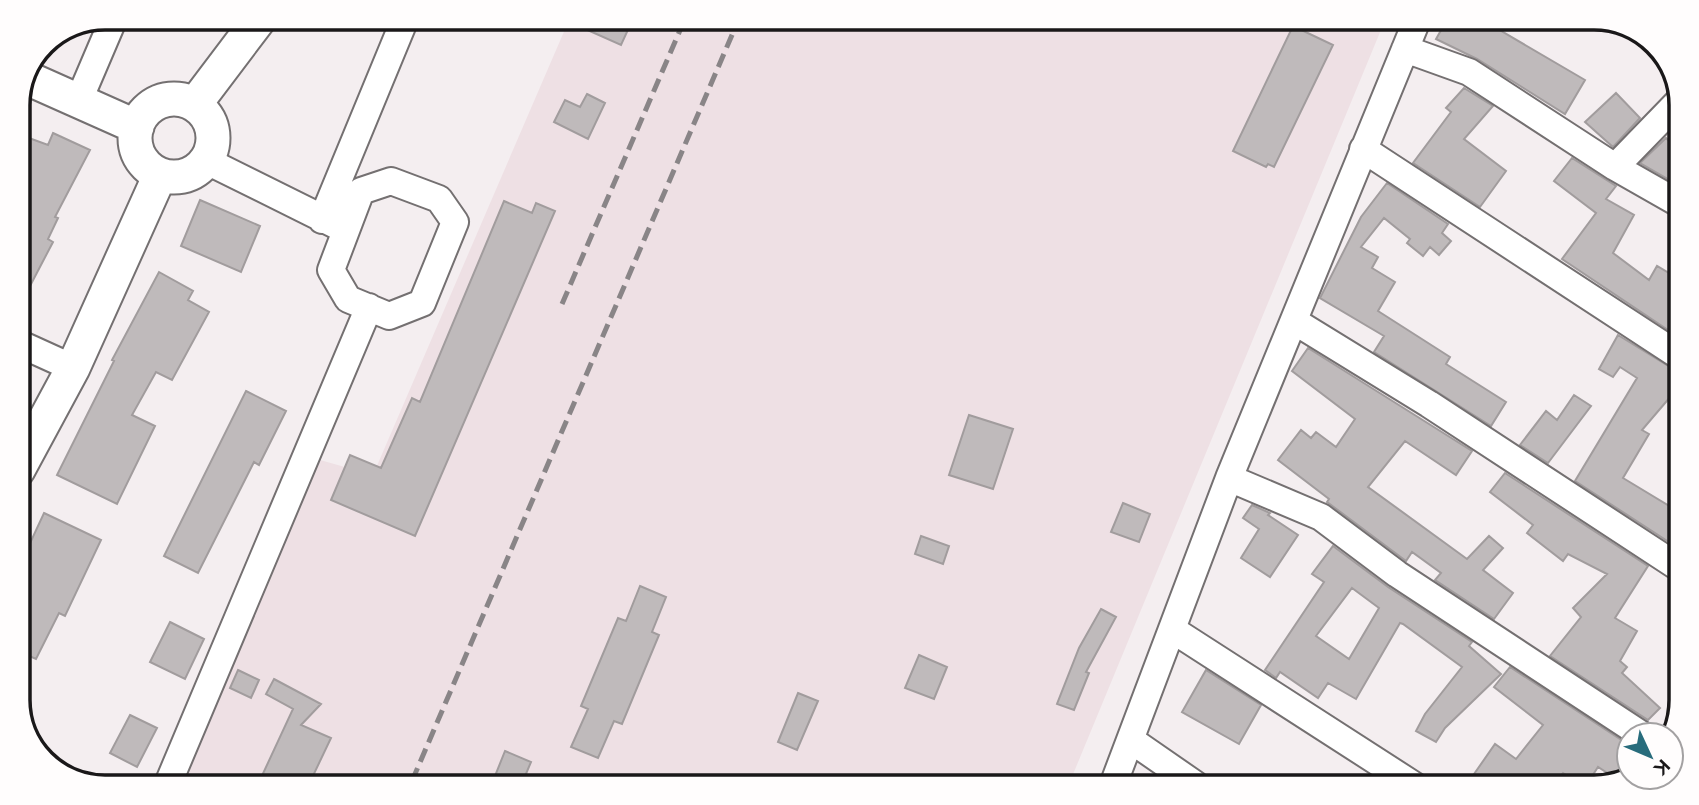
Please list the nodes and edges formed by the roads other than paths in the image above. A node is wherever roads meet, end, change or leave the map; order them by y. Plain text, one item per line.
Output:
1 (109, 30) edge
2 (251, 30) edge
3 (401, 30) edge
4 (1410, 37) edge
5 (34, 81) edge
6 (79, 100) junction
7 (195, 104) junction
8 (1669, 111) edge
9 (137, 127) junction
10 (1363, 149) junction
11 (207, 161) junction
12 (1615, 167) junction
13 (160, 175) junction
14 (1669, 198) edge
15 (334, 225) junction
16 (369, 307) junction
17 (1294, 321) junction
18 (30, 348) edge
19 (1669, 349) edge
20 (73, 368) junction
21 (30, 448) edge
22 (1230, 478) junction
23 (1669, 561) edge
24 (1173, 630) junction
25 (1621, 721) edge
26 (1131, 740) junction
27 (172, 775) edge
28 (1117, 775) edge
29 (1182, 775) edge
30 (1398, 775) edge

1 - 6 street
2 - 7 main road
3 - 15 street
4 - 10 street
4 - 12 street
5 - 6 main road
6 - 9 main road
7 - 9 main road
7 - 11 main road
8 - 12 street
9 - 13 main road
10 - 17 street
10 - 19 street
11 - 13 main road
11 - 15 street
12 - 14 street
13 - 20 main road
15 - 16 street
15 - 16 street
16 - 27 street
17 - 22 street
17 - 23 street
18 - 20 street
20 - 21 main road
22 - 24 street
22 - 25 street
24 - 26 street
24 - 30 street
26 - 28 street
26 - 29 street

